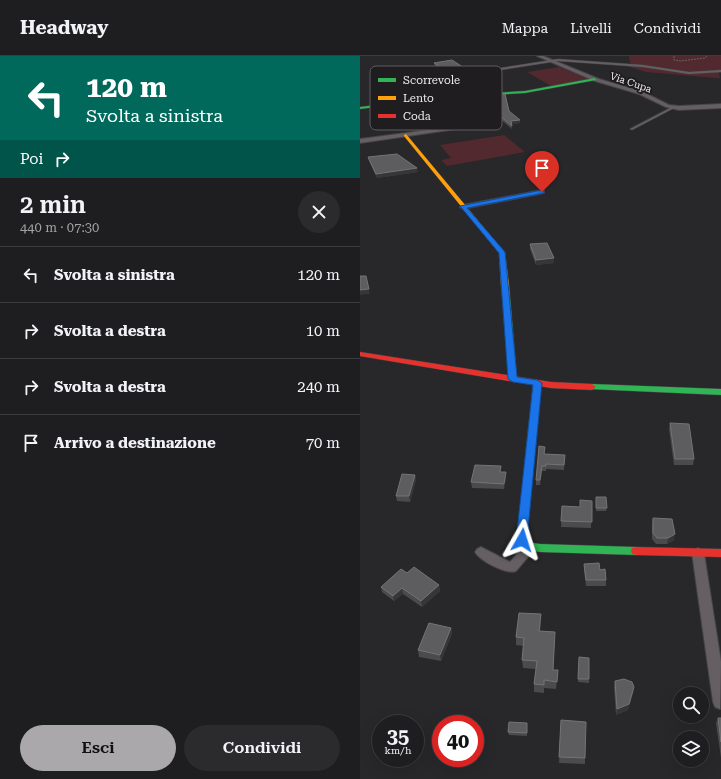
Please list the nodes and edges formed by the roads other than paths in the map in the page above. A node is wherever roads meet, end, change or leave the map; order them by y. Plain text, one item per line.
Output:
1 (539, 56) edge
2 (549, 60) junction
3 (502, 68) edge
4 (721, 71) edge
5 (595, 79) junction
6 (502, 93) edge
7 (721, 106) edge
8 (370, 107) edge
9 (675, 107) junction
10 (360, 108) edge
11 (631, 129) dead end
12 (437, 130) edge
13 (406, 134) junction
14 (360, 141) edge
15 (542, 192) dead end
16 (463, 206) junction
17 (360, 354) edge
18 (513, 379) junction
19 (537, 383) junction
20 (721, 392) edge
21 (530, 547) junction
22 (481, 552) dead end
23 (698, 553) junction
24 (721, 553) edge
25 (720, 702) edge

1 - 2 street, Via Cupa
2 - 3 lane
2 - 4 lane
2 - 5 street, Via Cupa
5 - 6 street
5 - 9 street, Via Cupa
7 - 9 street, Via Cupa
8 - 10 street
9 - 11 lane
12 - 13 street
13 - 14 street
13 - 16 street
15 - 16 street
16 - 18 street
17 - 18 street
18 - 19 street
19 - 20 street
19 - 21 street
21 - 22 street
21 - 23 street
23 - 24 street
23 - 25 street

